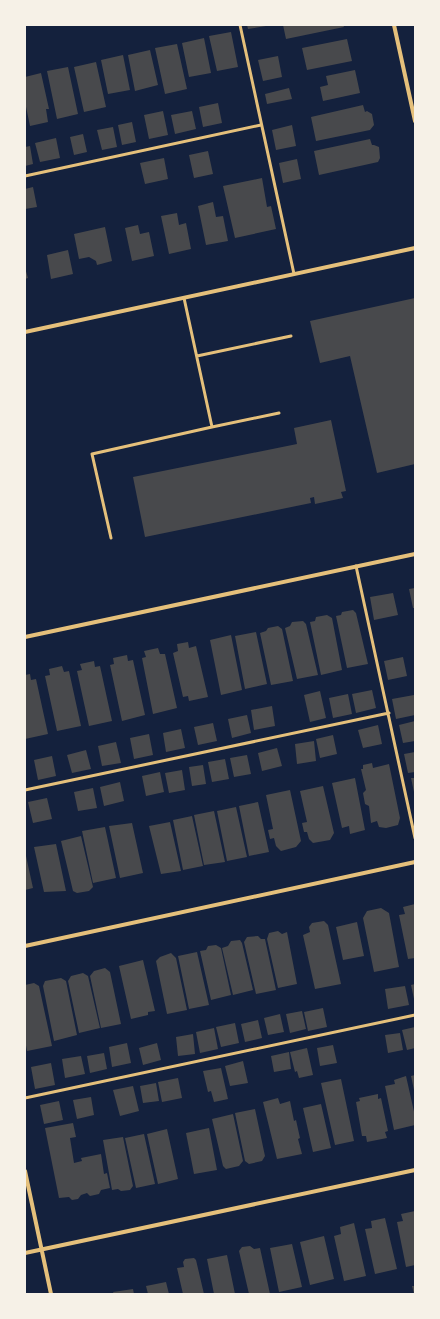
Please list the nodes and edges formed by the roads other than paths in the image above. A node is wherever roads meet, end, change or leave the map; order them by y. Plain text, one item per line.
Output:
1 (240, 25) edge
2 (394, 25) edge
3 (415, 93) edge
4 (409, 94) junction
5 (415, 121) edge
6 (261, 125) junction
7 (25, 176) edge
8 (415, 248) edge
9 (294, 274) junction
10 (184, 298) junction
11 (25, 332) edge
12 (291, 336) dead end
13 (197, 356) junction
14 (279, 413) dead end
15 (212, 427) junction
16 (111, 538) dead end
17 (415, 554) edge
18 (356, 566) junction
19 (25, 637) edge
20 (389, 713) junction
21 (25, 790) edge
22 (415, 838) edge
23 (415, 862) edge
24 (25, 946) edge
25 (415, 1015) edge
26 (25, 1098) edge
27 (415, 1170) edge
28 (25, 1171) edge
29 (42, 1250) junction
30 (25, 1253) edge
31 (52, 1294) edge

1 - 6 lane
2 - 4 street
3 - 4 lane
4 - 5 street
6 - 7 lane
6 - 9 lane
8 - 9 street
9 - 10 street
10 - 11 street
10 - 13 lane
12 - 13 lane
13 - 15 lane
14 - 15 lane
15 - 16 lane
17 - 18 street
18 - 19 street
18 - 20 lane
20 - 21 lane
20 - 22 lane
23 - 24 street
25 - 26 lane
27 - 29 street
28 - 29 street
29 - 30 street
29 - 31 street

